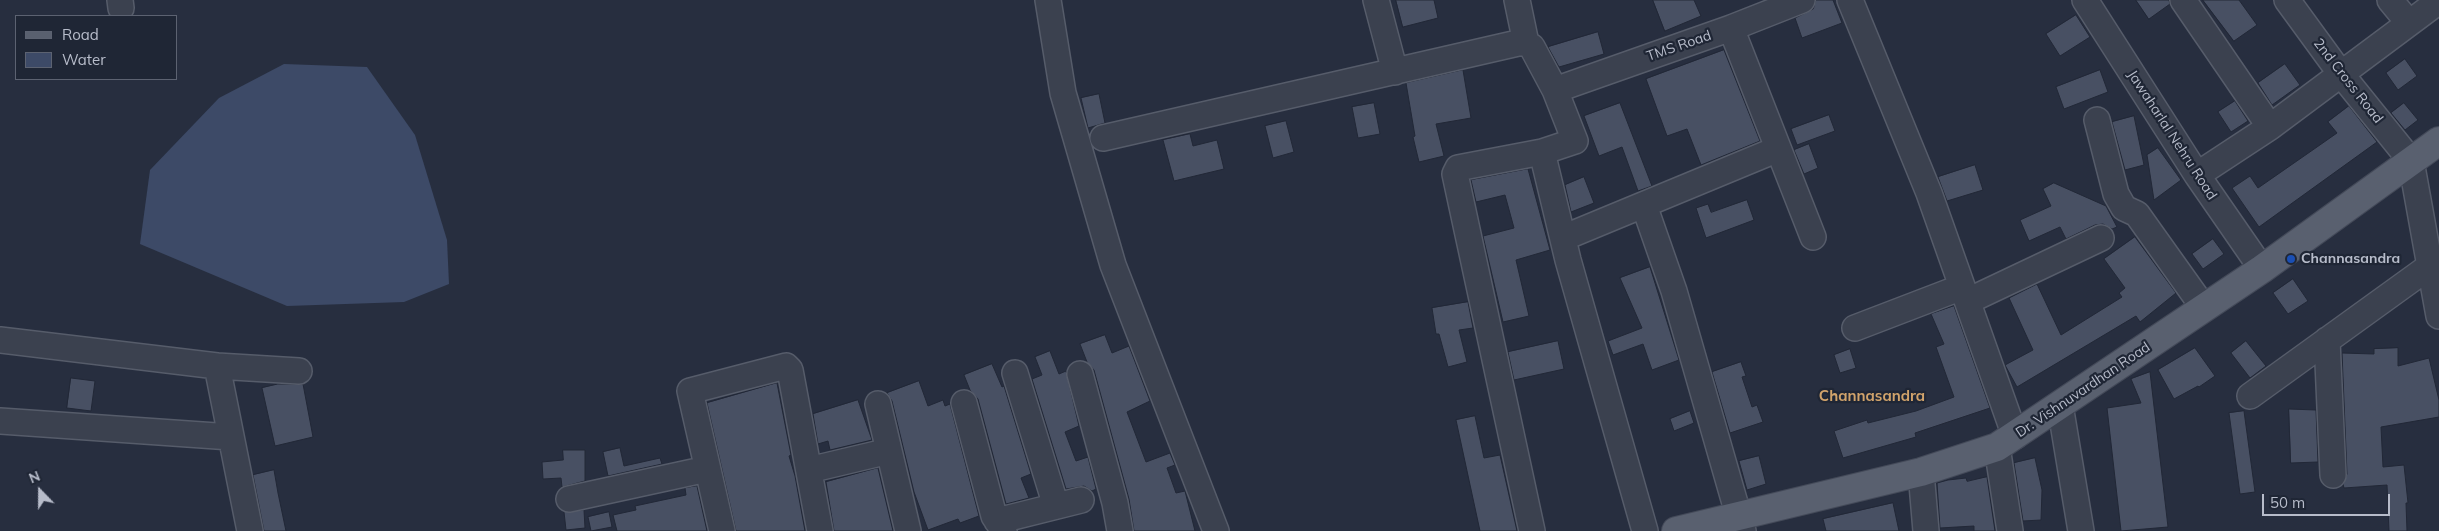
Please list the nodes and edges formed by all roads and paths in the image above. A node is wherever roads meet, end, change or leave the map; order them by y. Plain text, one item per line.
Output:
1 (1048, 0) edge
2 (1376, 0) edge
3 (1517, 0) edge
4 (1802, 0) edge
5 (1850, 0) edge
6 (2085, 0) edge
7 (2183, 0) edge
8 (2287, 0) edge
9 (2390, 0) edge
10 (2439, 1) edge
11 (2409, 24) junction
12 (1731, 28) junction
13 (1526, 43) junction
14 (1395, 72) junction
15 (2341, 74) junction
16 (1555, 90) junction
17 (2097, 120) dead end
18 (2270, 127) junction
19 (1103, 138) dead end
20 (2439, 141) edge
21 (1778, 149) junction
22 (1542, 152) junction
23 (2411, 161) junction
24 (2197, 175) junction
25 (1644, 205) junction
26 (2432, 232) edge
27 (1812, 237) dead end
28 (1563, 238) junction
29 (2101, 238) dead end
30 (2262, 269) junction
31 (2434, 280) edge
32 (1965, 294) junction
33 (2204, 308) junction
34 (2439, 316) edge
35 (1855, 328) dead end
36 (0, 340) edge
37 (2327, 340) junction
38 (217, 366) junction
39 (299, 372) dead end
40 (1015, 373) dead end
41 (1080, 374) dead end
42 (2250, 396) dead end
43 (964, 403) dead end
44 (878, 404) dead end
45 (2060, 405) junction
46 (0, 420) edge
47 (231, 438) junction
48 (2006, 441) junction
49 (889, 451) junction
50 (707, 469) junction
51 (809, 470) junction
52 (1921, 472) junction
53 (2333, 475) dead end
54 (569, 499) dead end
55 (1081, 500) dead end
56 (1056, 506) junction
57 (1741, 524) edge
58 (1000, 526) edge
59 (250, 531) edge
60 (722, 531) edge
61 (820, 531) edge
62 (908, 531) edge
63 (1120, 531) edge
64 (1216, 531) edge
65 (1532, 531) edge
66 (1645, 531) edge
67 (1676, 531) edge
68 (1926, 531) edge
69 (2010, 531) edge
70 (2081, 531) edge

1 - 64 street
2 - 14 street
3 - 13 street
4 - 12 street, TMS Road
5 - 32 street
6 - 24 street, Jawaharlal Nehru Road
7 - 18 street
8 - 15 street, 2nd Cross Road
9 - 11 street
10 - 11 street
11 - 15 street
12 - 16 street, TMS Road
12 - 21 street
13 - 14 street
13 - 16 street
14 - 19 street
15 - 18 street
15 - 23 street, 2nd Cross Road
16 - 22 street
17 - 33 street
18 - 24 street
20 - 23 main road, Dr. Vishnuvardhan Road
21 - 25 street
21 - 27 street
22 - 28 street
22 - 65 street
23 - 26 street
23 - 30 main road, Dr. Vishnuvardhan Road
24 - 30 street, Jawaharlal Nehru Road
25 - 28 street
25 - 57 street
26 - 31 street
28 - 66 street
29 - 32 street
30 - 33 main road, Dr. Vishnuvardhan Road
31 - 34 street
31 - 37 street
32 - 35 street
32 - 48 street
33 - 45 main road, Dr. Vishnuvardhan Road
36 - 38 street
37 - 42 street
37 - 53 street
38 - 39 street
38 - 47 street
40 - 56 street
41 - 63 street
43 - 58 street
44 - 49 street
45 - 48 main road, Dr. Vishnuvardhan Road
45 - 70 street
46 - 47 street
47 - 59 street
48 - 52 main road, Dr. Vishnuvardhan Road
48 - 69 street
49 - 51 street
49 - 62 street
50 - 51 street
50 - 54 street
50 - 60 street
51 - 61 street
52 - 57 main road, Dr. Vishnuvardhan Road
52 - 68 street
55 - 56 street
56 - 58 street
57 - 67 main road, Dr. Vishnuvardhan Road

